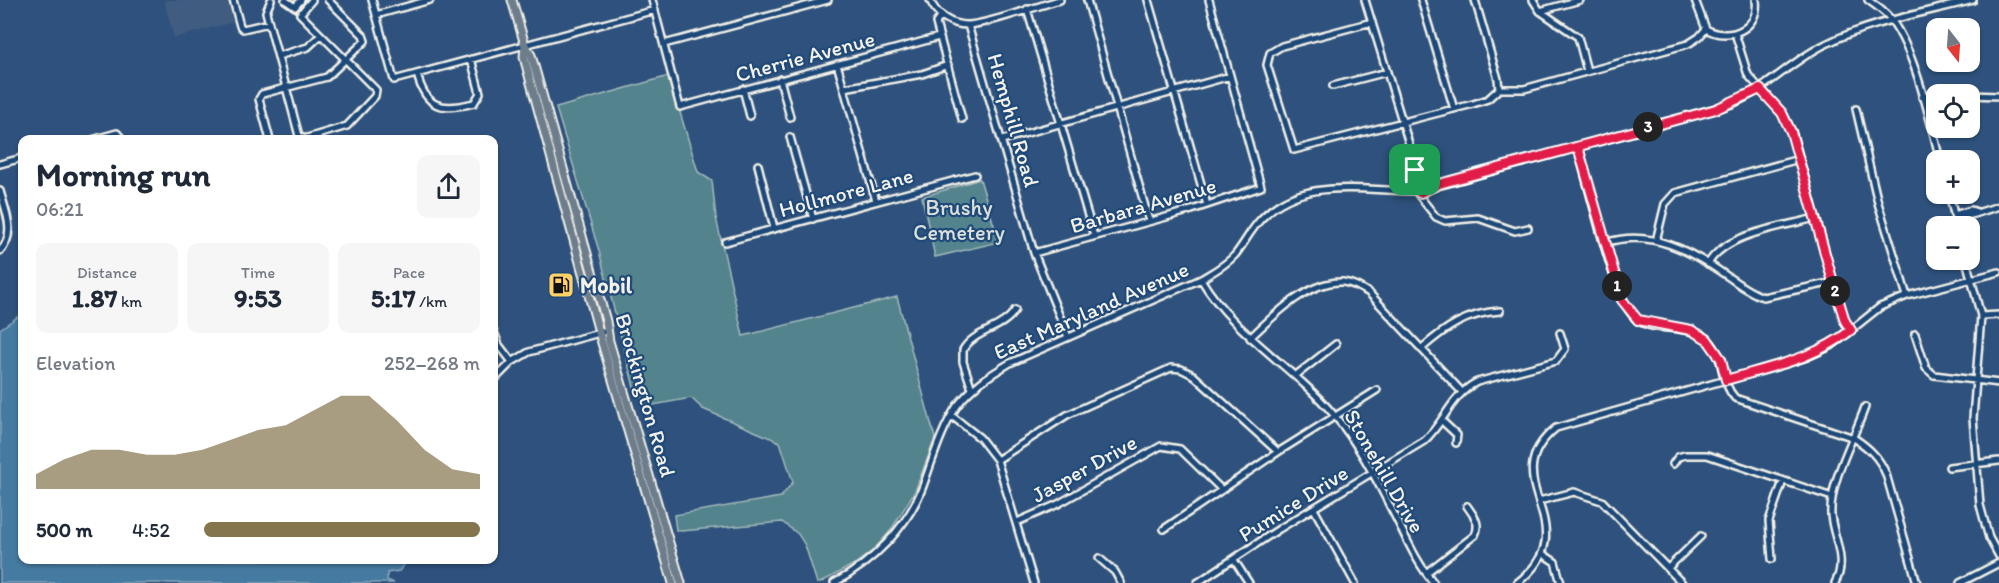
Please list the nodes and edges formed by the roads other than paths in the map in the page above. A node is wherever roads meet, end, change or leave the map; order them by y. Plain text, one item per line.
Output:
1 (233, 0) edge
2 (271, 0) edge
3 (285, 0) edge
4 (302, 0) edge
5 (312, 0) edge
6 (328, 0) edge
7 (372, 0) edge
8 (430, 0) edge
9 (512, 0) edge
10 (652, 0) edge
11 (828, 0) edge
12 (930, 0) edge
13 (1060, 0) edge
14 (1087, 0) edge
15 (1148, 0) edge
16 (1209, 0) edge
17 (1365, 0) edge
18 (1421, 0) edge
19 (1475, 0) edge
20 (1533, 0) edge
21 (1580, 0) edge
22 (1695, 0) edge
23 (1756, 0) edge
24 (1868, 0) edge
25 (1973, 0) edge
26 (815, 2) edge
27 (295, 6) junction
28 (1027, 9) junction
29 (655, 10) junction
30 (300, 11) junction
31 (1540, 11) junction
32 (376, 15) junction
33 (941, 16) junction
34 (1372, 22) junction
35 (1893, 22) junction
36 (269, 23) junction
37 (968, 25) junction
38 (1706, 29) junction
39 (1735, 33) junction
40 (321, 35) junction
41 (939, 37) junction
42 (664, 44) junction
43 (525, 45) junction
44 (278, 56) junction
45 (471, 59) junction
46 (346, 60) junction
47 (837, 64) junction
48 (948, 65) junction
49 (1587, 71) junction
50 (1387, 72) junction
51 (417, 74) junction
52 (1230, 76) junction
53 (780, 79) junction
54 (1333, 86) dead end
55 (286, 88) junction
56 (844, 88) junction
57 (743, 89) junction
58 (1499, 89) junction
59 (1760, 89) junction
60 (1174, 92) junction
61 (1926, 96) edge
62 (1980, 96) edge
63 (1999, 96) edge
64 (1922, 97) junction
65 (1117, 108) junction
66 (1454, 109) junction
67 (1856, 109) dead end
68 (750, 116) dead end
69 (790, 117) dead end
70 (962, 119) dead end
71 (1401, 122) junction
72 (1060, 124) junction
73 (269, 135) edge
74 (299, 135) edge
75 (319, 135) edge
76 (790, 137) dead end
77 (1002, 140) junction
78 (1578, 147) junction
79 (1937, 150) edge
80 (18, 159) edge
81 (1799, 159) junction
82 (0, 164) edge
83 (758, 165) dead end
84 (975, 175) dead end
85 (1419, 188) junction
86 (0, 190) edge
87 (876, 201) junction
88 (1207, 205) junction
89 (1999, 206) edge
90 (1963, 216) edge
91 (1815, 218) junction
92 (813, 219) junction
93 (1149, 220) junction
94 (774, 228) junction
95 (1528, 228) dead end
96 (1094, 236) junction
97 (1656, 241) junction
98 (725, 242) dead end
99 (1605, 243) junction
100 (0, 251) edge
101 (1034, 253) junction
102 (1708, 264) junction
103 (1969, 270) edge
104 (1999, 272) edge
105 (1201, 279) junction
106 (1972, 279) junction
107 (1833, 282) junction
108 (1907, 296) junction
109 (1015, 310) dead end
110 (1500, 311) dead end
111 (1999, 315) edge
112 (1981, 316) junction
113 (1851, 330) junction
114 (604, 332) junction
115 (1560, 333) dead end
116 (1915, 334) dead end
117 (1068, 337) junction
118 (1250, 338) junction
119 (498, 342) edge
120 (1336, 344) dead end
121 (1421, 349) junction
122 (512, 362) junction
123 (498, 376) edge
124 (1295, 376) junction
125 (1726, 380) junction
126 (1975, 381) junction
127 (1999, 383) edge
128 (972, 389) junction
129 (1377, 390) dead end
130 (1461, 391) junction
131 (1864, 407) dead end
132 (951, 416) junction
133 (1335, 416) junction
134 (1442, 421) junction
135 (1854, 438) junction
136 (1456, 443) dead end
137 (1278, 452) junction
138 (997, 460) junction
139 (1999, 461) edge
140 (1673, 464) dead end
141 (1977, 466) junction
142 (1949, 467) dead end
143 (1372, 472) junction
144 (1783, 481) junction
145 (1222, 490) junction
146 (1832, 497) junction
147 (1539, 501) junction
148 (1467, 506) dead end
149 (1314, 509) junction
150 (1017, 522) junction
151 (1164, 530) dead end
152 (1701, 536) dead end
153 (1543, 555) junction
154 (1999, 555) edge
155 (1099, 558) dead end
156 (1772, 559) dead end
157 (1234, 560) junction
158 (1999, 564) edge
159 (1668, 568) junction
160 (1426, 573) junction
161 (673, 583) edge
162 (681, 583) edge
163 (834, 583) edge
164 (1034, 583) edge
165 (1121, 583) edge
166 (1197, 583) edge
167 (1249, 583) edge
168 (1355, 583) edge
169 (1434, 583) edge
170 (1517, 583) edge
171 (1561, 583) edge
172 (1682, 583) edge
173 (1835, 583) edge
174 (1917, 583) edge
175 (1960, 583) edge

1 - 36 street
2 - 36 street
3 - 27 street
4 - 27 street
5 - 30 street
6 - 46 street
7 - 32 street
8 - 32 street
9 - 43 main road, Brockington Road
10 - 29 street
11 - 26 street
12 - 33 street
13 - 28 street
14 - 65 street
15 - 60 street
16 - 52 street
17 - 34 street
18 - 66 street
19 - 58 street
20 - 31 street
21 - 31 street
22 - 38 street
23 - 39 street
24 - 35 street
25 - 35 street, East Maryland Avenue
26 - 42 street
27 - 30 street
28 - 37 street
28 - 72 street
29 - 42 street
29 - 43 street
30 - 40 street
31 - 49 street
32 - 51 street
33 - 37 street
33 - 41 street
34 - 50 street
34 - 71 street
35 - 59 street, East Maryland Avenue
35 - 64 street
36 - 44 street
37 - 77 street, Hemphill Road
38 - 39 street
38 - 49 street
39 - 59 street
40 - 44 street
40 - 46 street
41 - 47 street, Cherrie Avenue
41 - 48 street
42 - 57 street, Cherrie Avenue
43 - 45 street
43 - 114 main road, Brockington Road
44 - 55 street
45 - 51 street
45 - 51 street
46 - 55 street
46 - 75 street
47 - 53 street, Cherrie Avenue
47 - 56 street
48 - 56 street
48 - 70 street
49 - 58 street
50 - 54 street
50 - 71 street
52 - 60 street
52 - 88 street, Barbara Avenue
53 - 57 street, Cherrie Avenue
53 - 69 street
55 - 73 street
55 - 74 street
56 - 87 street
57 - 68 street
58 - 66 street
59 - 78 street, East Maryland Avenue
59 - 81 street
60 - 65 street
60 - 88 street
61 - 64 street
62 - 63 street
64 - 79 street
65 - 72 street
65 - 93 street
66 - 71 street
67 - 108 street
71 - 85 street
72 - 77 street
72 - 96 street
76 - 92 street
77 - 101 street, Hemphill Road
78 - 85 street, East Maryland Avenue
78 - 99 street
80 - 82 street
81 - 91 street
81 - 97 street
83 - 94 street
84 - 87 street, Hollmore Lane
85 - 95 street
85 - 105 street, East Maryland Avenue
86 - 100 street
87 - 92 street, Hollmore Lane
88 - 93 street, Barbara Avenue
89 - 90 street
91 - 102 street
91 - 107 street
92 - 94 street, Hollmore Lane
93 - 96 street, Barbara Avenue
94 - 98 street, Hollmore Lane
96 - 101 street, Barbara Avenue
97 - 99 street
97 - 102 street
99 - 125 street
101 - 117 street, Hemphill Road
102 - 107 street
103 - 106 street
104 - 106 street
105 - 117 street, East Maryland Avenue
105 - 118 street, Stonehill Drive
106 - 108 street
106 - 112 street
107 - 113 street
108 - 113 street
109 - 128 street
110 - 121 street
111 - 112 street
112 - 126 street
113 - 125 street
114 - 122 street
114 - 161 main road, Brockington Road
114 - 162 main road, Brockington Road
115 - 130 street
116 - 126 street
117 - 128 street, East Maryland Avenue
118 - 121 street
118 - 124 street, Stonehill Drive
119 - 122 street
120 - 124 street
121 - 130 street
122 - 123 street
124 - 133 street, Stonehill Drive
125 - 135 street
125 - 147 street
126 - 127 street
126 - 141 street
128 - 132 street, East Maryland Avenue
129 - 133 street
130 - 134 street, Pumice Drive
131 - 135 street
132 - 138 street
132 - 163 street, East Maryland Avenue
133 - 137 street
133 - 143 street, Stonehill Drive
134 - 136 street
134 - 143 street, Pumice Drive
135 - 146 street
135 - 174 street
137 - 138 street
137 - 145 street
138 - 150 street
139 - 141 street
140 - 144 street
141 - 142 street
141 - 154 street
143 - 149 street, Pumice Drive
143 - 160 street, Stonehill Drive
144 - 146 street
144 - 156 street
145 - 150 street, Jasper Drive
145 - 151 street
146 - 173 street
147 - 153 street
147 - 159 street
148 - 160 street
149 - 157 street, Pumice Drive
149 - 168 street
150 - 164 street
152 - 159 street
153 - 170 street
153 - 171 street
155 - 165 street
157 - 166 street, Pumice Drive
157 - 167 street
158 - 175 street
159 - 172 street
160 - 169 street, Stonehill Drive

